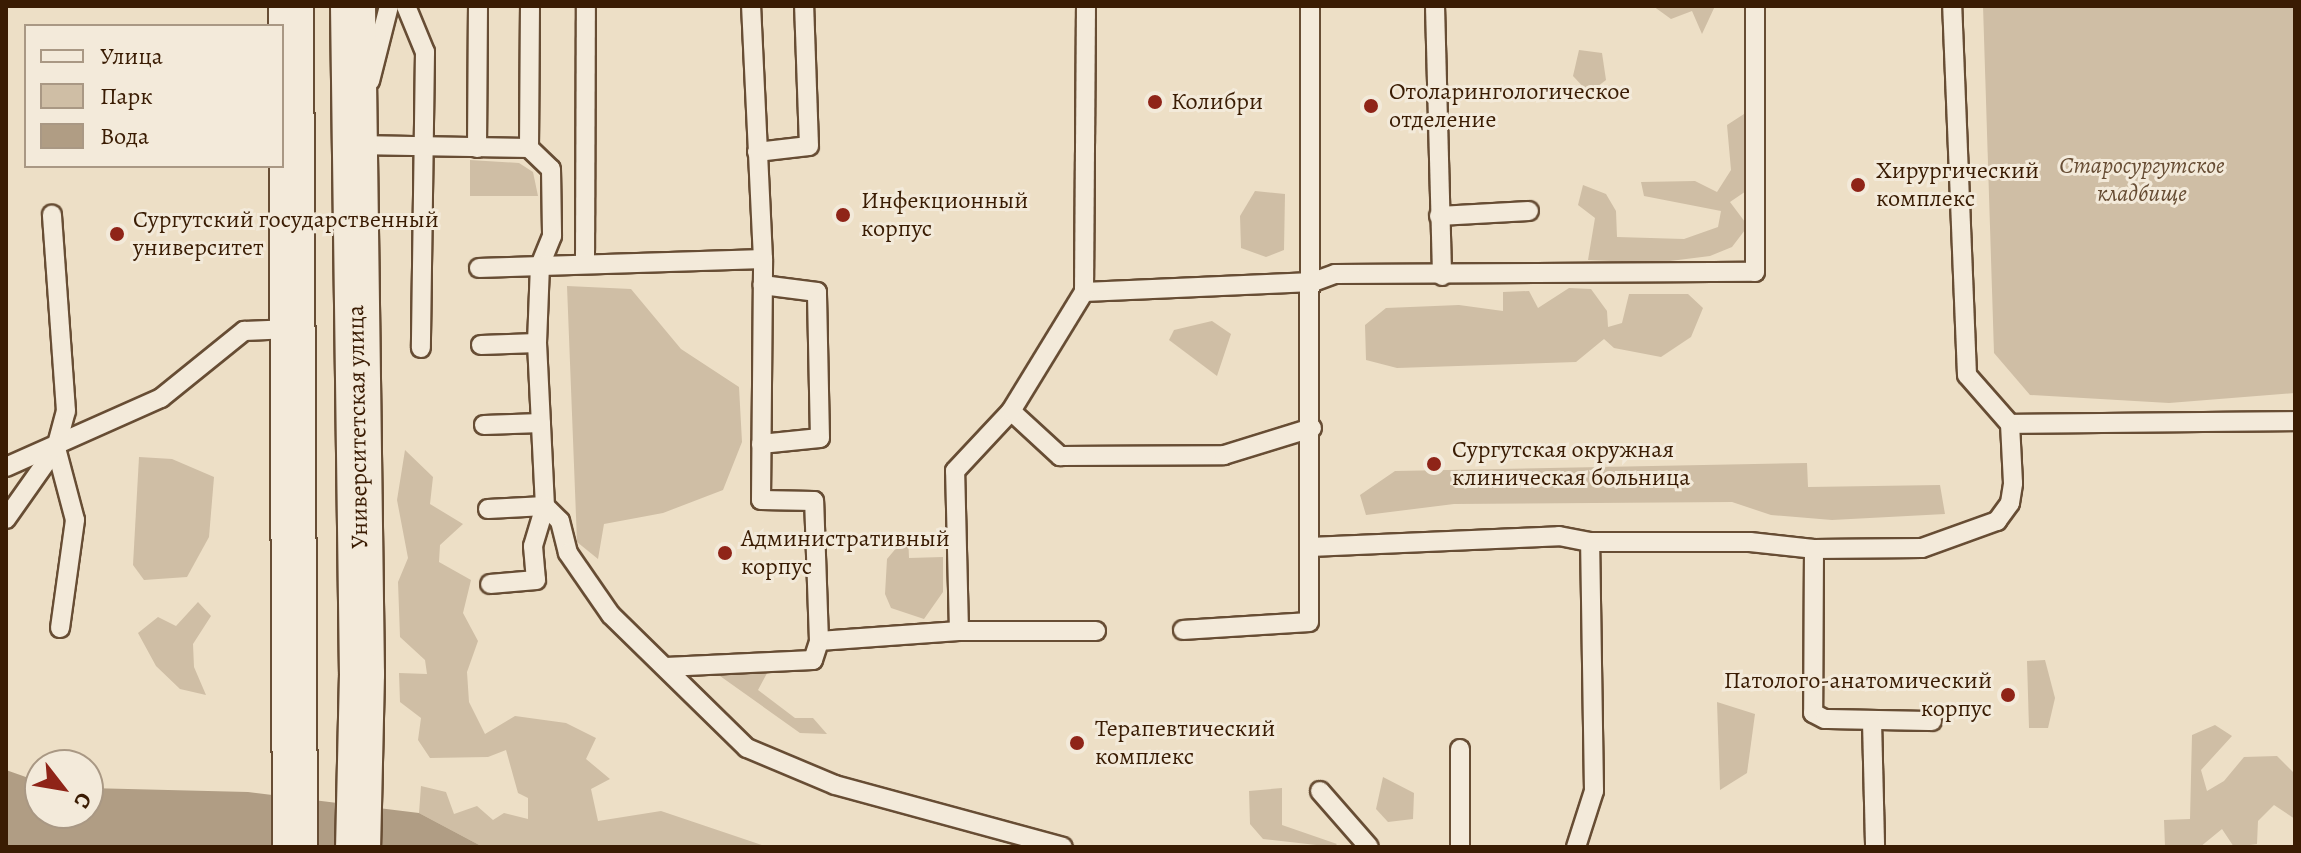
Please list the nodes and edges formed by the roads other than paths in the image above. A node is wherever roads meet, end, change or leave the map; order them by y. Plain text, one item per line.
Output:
1 (291, 6) edge
2 (353, 6) edge
3 (389, 6) edge
4 (406, 6) edge
5 (478, 6) edge
6 (530, 6) edge
7 (586, 6) edge
8 (751, 6) edge
9 (804, 6) edge
10 (1086, 6) edge
11 (1310, 6) edge
12 (1435, 6) edge
13 (1755, 6) edge
14 (1952, 6) edge
15 (354, 147) junction
16 (426, 148) junction
17 (477, 148) junction
18 (529, 148) junction
19 (757, 152) junction
20 (1529, 211) dead end
21 (52, 214) dead end
22 (1439, 216) junction
23 (763, 259) junction
24 (585, 263) junction
25 (540, 265) junction
26 (479, 268) dead end
27 (1442, 276) junction
28 (1313, 282) junction
29 (762, 285) junction
30 (1084, 292) junction
31 (356, 327) junction
32 (292, 329) junction
33 (537, 343) junction
34 (481, 345) dead end
35 (421, 348) dead end
36 (1011, 411) junction
37 (2295, 421) edge
38 (541, 423) junction
39 (2010, 424) junction
40 (484, 425) dead end
41 (1312, 428) junction
42 (761, 444) junction
43 (56, 448) junction
44 (6, 467) edge
45 (545, 506) junction
46 (488, 509) dead end
47 (6, 519) edge
48 (1590, 542) junction
49 (1310, 547) junction
50 (1814, 549) junction
51 (490, 584) dead end
52 (60, 628) dead end
53 (1183, 630) dead end
54 (959, 631) junction
55 (1096, 631) dead end
56 (819, 641) junction
57 (666, 667) junction
58 (1872, 721) junction
59 (1932, 721) dead end
60 (1460, 749) dead end
61 (1320, 791) dead end
62 (295, 847) edge
63 (358, 847) edge
64 (1063, 847) edge
65 (1369, 847) edge
66 (1460, 847) edge
67 (1576, 847) edge
68 (1875, 847) edge

1 - 32 main road
2 - 15 main road, Университетская улица
3 - 15 lane
4 - 16 lane
5 - 17 lane
6 - 18 lane
7 - 24 lane
8 - 19 lane
9 - 19 lane
10 - 30 lane
11 - 28 lane
12 - 22 lane
13 - 27 lane
14 - 39 lane
15 - 16 lane
15 - 31 main road, Университетская улица
16 - 17 lane
16 - 35 lane
17 - 18 lane
18 - 25 lane
19 - 23 lane
20 - 22 lane
21 - 43 lane
22 - 27 lane
23 - 24 lane
23 - 29 lane
24 - 25 lane
25 - 26 lane
25 - 33 lane
27 - 28 lane
28 - 30 lane
28 - 41 lane
29 - 42 lane
29 - 42 lane
30 - 36 lane
31 - 32 main road
31 - 63 main road, Университетская улица
32 - 43 lane
32 - 62 main road
33 - 34 lane
33 - 38 lane
36 - 41 lane
36 - 54 lane
37 - 39 lane
38 - 40 lane
38 - 45 lane
39 - 50 lane
41 - 49 lane
42 - 56 lane
43 - 44 lane
43 - 47 lane
43 - 52 lane
45 - 46 lane
45 - 51 lane
45 - 57 lane
48 - 49 lane
48 - 50 lane
48 - 67 lane
49 - 53 lane
50 - 58 lane
54 - 55 lane
54 - 56 lane
56 - 57 lane
57 - 64 lane
58 - 59 lane
58 - 68 lane
60 - 66 lane
61 - 65 lane

